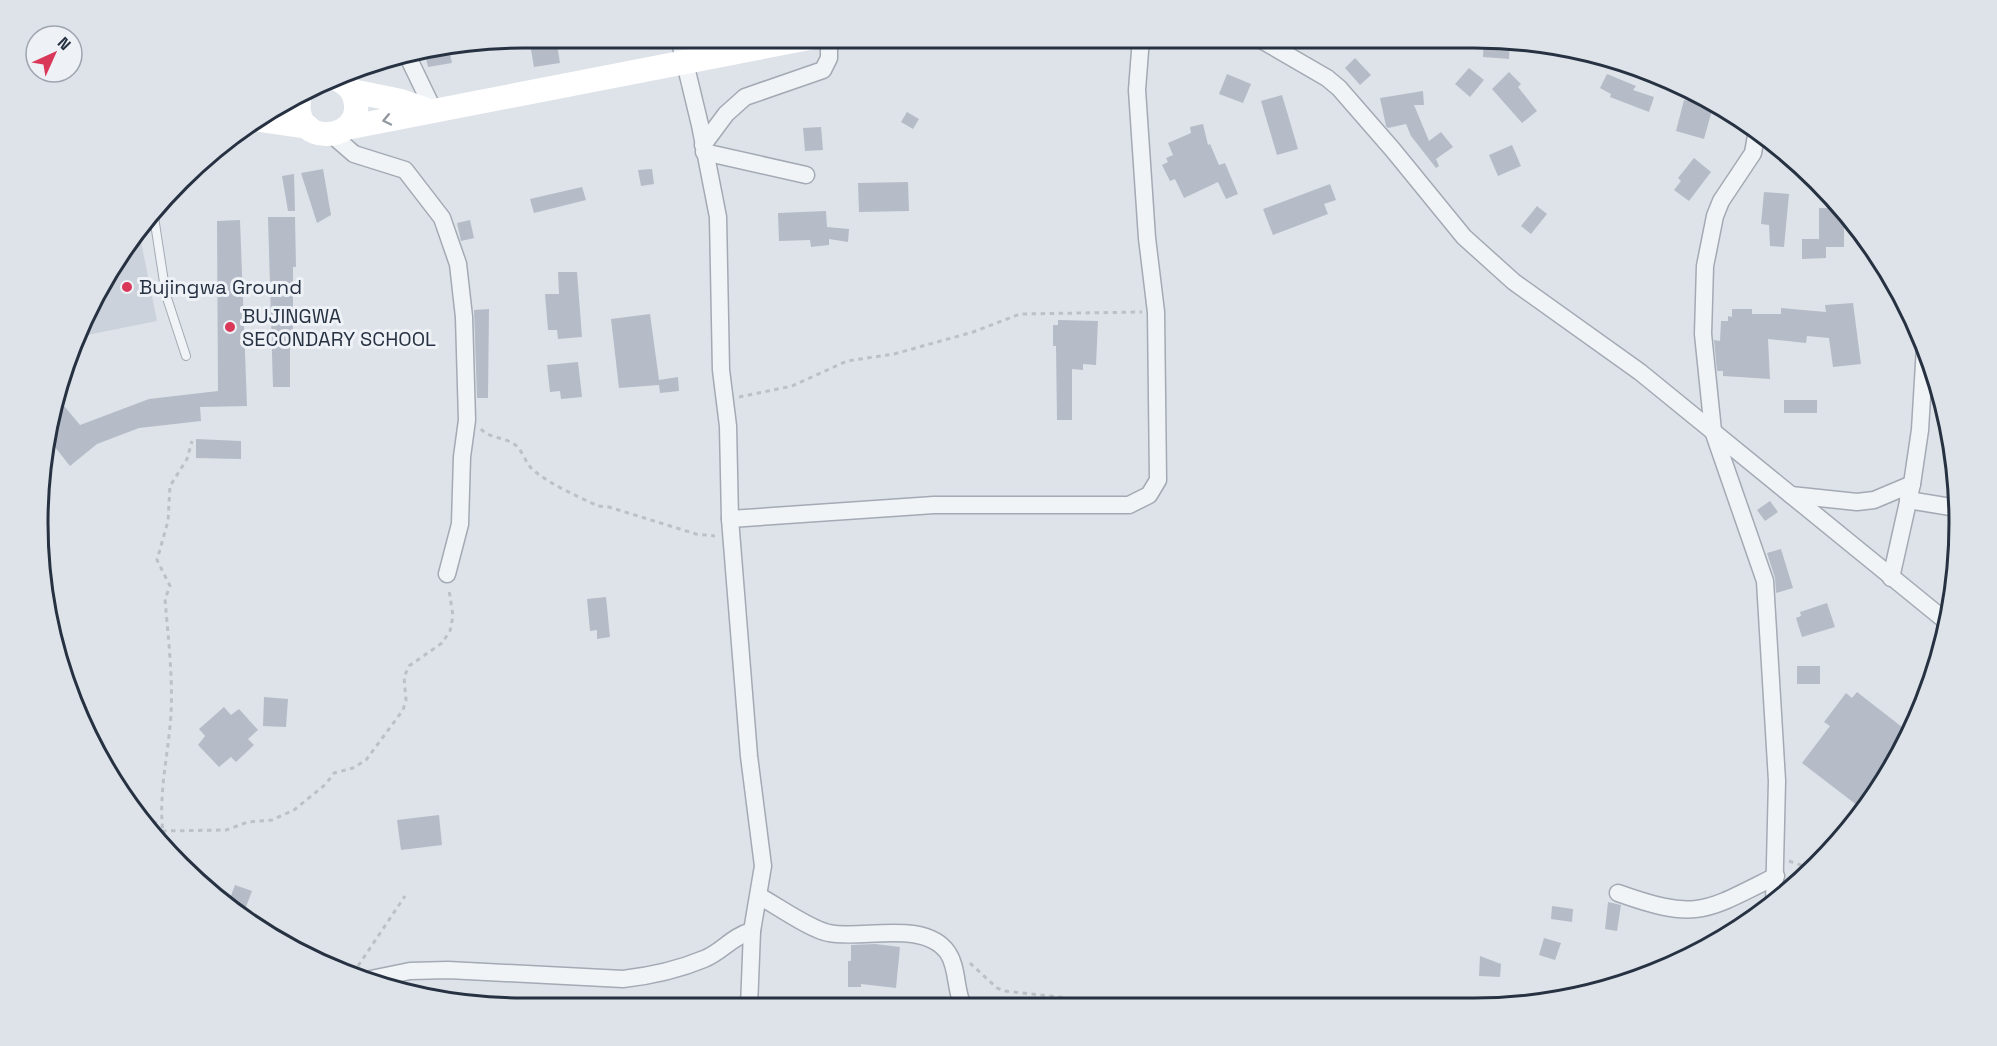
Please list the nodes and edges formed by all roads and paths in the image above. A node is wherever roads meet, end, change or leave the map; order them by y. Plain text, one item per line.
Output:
1 (682, 48) edge
2 (756, 48) edge
3 (829, 48) edge
4 (1140, 48) edge
5 (1275, 48) edge
6 (687, 61) junction
7 (410, 62) edge
8 (344, 85) edge
9 (299, 104) edge
10 (430, 110) junction
11 (270, 121) edge
12 (308, 127) junction
13 (339, 131) junction
14 (1755, 140) edge
15 (704, 149) junction
16 (806, 175) dead end
17 (155, 223) edge
18 (1156, 312) junction
19 (186, 356) dead end
20 (1924, 369) edge
21 (723, 399) junction
22 (467, 402) junction
23 (1713, 431) junction
24 (192, 441) dead end
25 (1912, 484) junction
26 (1791, 495) junction
27 (1908, 500) junction
28 (1948, 507) edge
29 (730, 519) junction
30 (732, 540) junction
31 (447, 573) joint
32 (1891, 578) junction
33 (1940, 616) edge
34 (154, 822) edge
35 (160, 825) junction
36 (162, 831) joint
37 (1776, 856) junction
38 (1803, 866) edge
39 (1776, 876) junction
40 (1775, 890) edge
41 (1618, 892) dead end
42 (405, 896) dead end
43 (759, 896) junction
44 (752, 931) junction
45 (947, 951) junction
46 (363, 971) edge
47 (373, 974) edge
48 (749, 998) edge
49 (959, 998) edge
50 (1063, 998) edge

1 - 6 street
2 - 6 main road
3 - 15 street
4 - 18 street
5 - 23 street
6 - 10 main road
6 - 15 street
7 - 10 street
8 - 10 main road
8 - 13 main road
9 - 12 main road
10 -> 13 main road
11 - 12 main road
12 - 13 main road
13 - 22 street
14 - 23 street
15 - 16 street
15 - 21 street
17 - 19 lane
18 - 21 path
18 - 29 street
20 - 25 street
21 - 29 street
22 - 30 path
22 - 31 street
23 - 26 street
23 - 37 street
24 - 35 path
25 - 26 street
25 - 27 street
26 - 32 street
27 - 28 street
27 - 32 street
29 - 30 street
30 - 43 street
31 - 36 path
32 - 33 street
34 - 35 path
35 - 36 path
37 - 38 path
37 - 39 street
39 - 40 street
39 - 41 street
42 - 46 path
43 - 44 street
43 - 45 street
44 - 47 street
44 - 48 street
45 - 49 street
45 - 50 path

